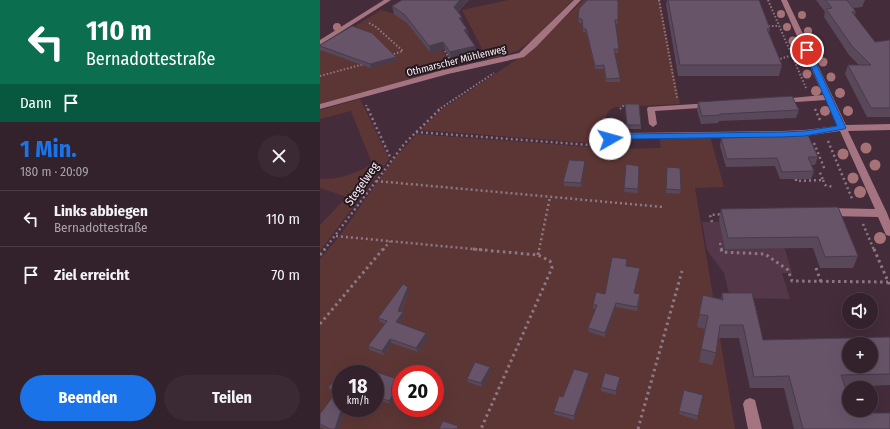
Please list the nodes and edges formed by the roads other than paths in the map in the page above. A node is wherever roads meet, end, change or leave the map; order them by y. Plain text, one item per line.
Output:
1 (388, 0) edge
2 (578, 0) edge
3 (784, 0) edge
4 (320, 42) edge
5 (829, 97) junction
6 (772, 101) edge
7 (718, 105) edge
8 (320, 107) edge
9 (653, 124) dead end
10 (890, 127) edge
11 (842, 128) junction
12 (610, 139) road end
13 (816, 212) edge
14 (882, 213) junction
15 (890, 232) edge
16 (750, 404) dead end
17 (755, 429) edge

1 - 4 street
2 - 8 street, Othmarscher Mühlenweg
3 - 5 street
5 - 6 street
5 - 11 street
7 - 9 street
10 - 11 street
11 - 12 street
11 - 14 street
13 - 14 street
14 - 15 street
16 - 17 street

